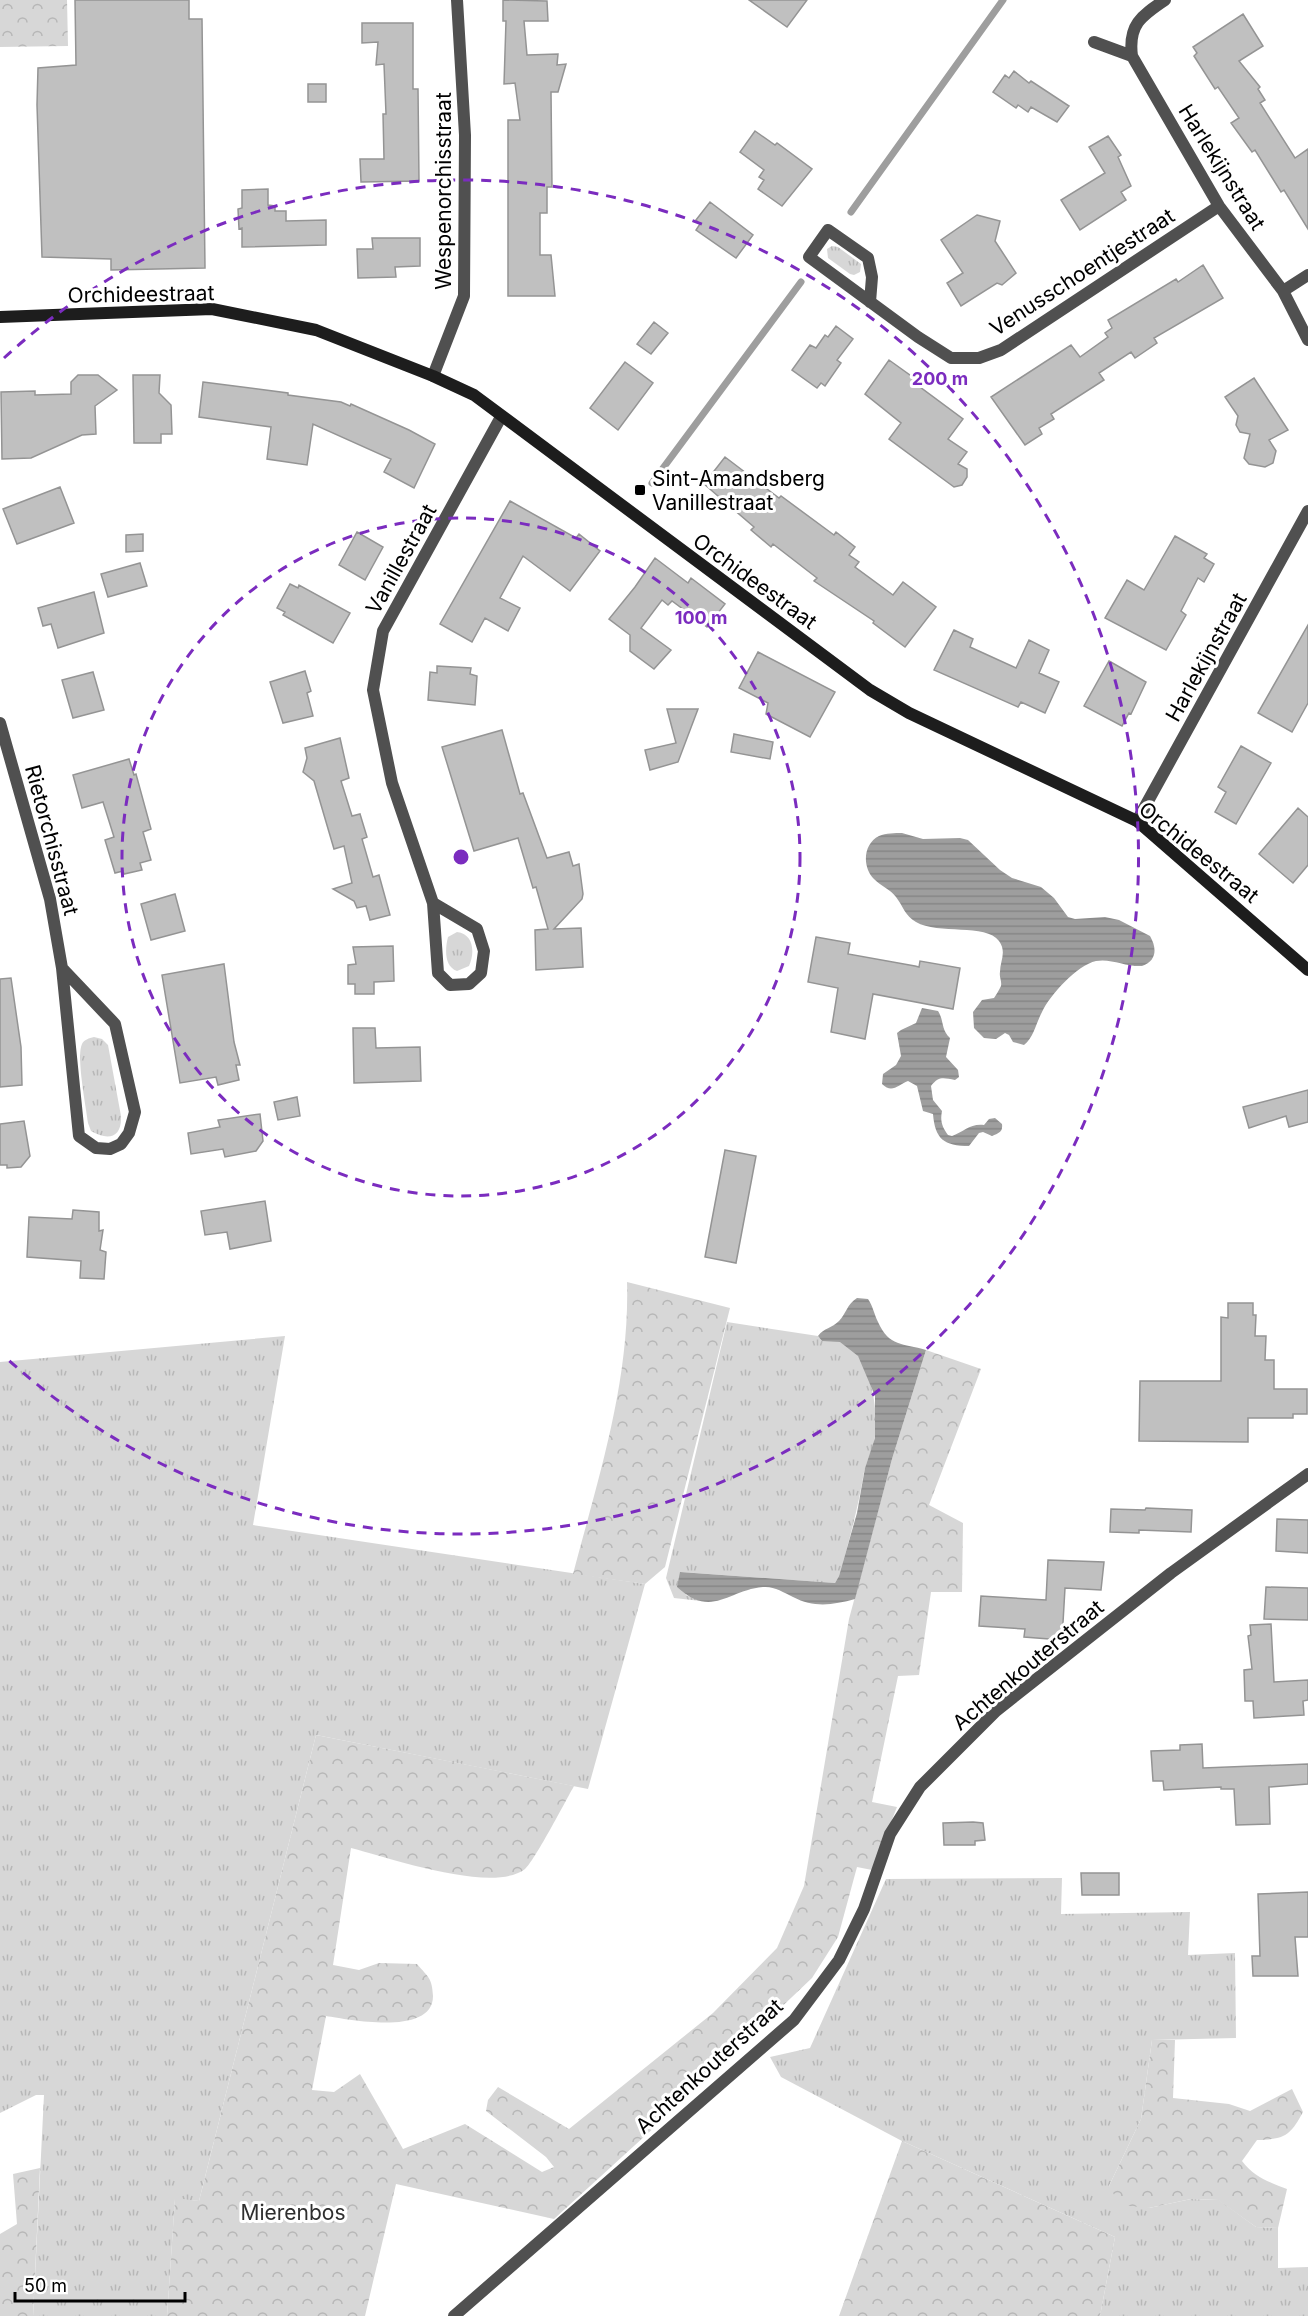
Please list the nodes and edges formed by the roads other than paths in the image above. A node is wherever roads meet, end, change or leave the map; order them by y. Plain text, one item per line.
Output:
1 (457, 0) edge
2 (1165, 0) edge
3 (1094, 42) dead end
4 (1132, 56) junction
5 (1219, 206) junction
6 (1308, 275) edge
7 (1283, 291) junction
8 (870, 302) junction
9 (0, 317) edge
10 (1308, 340) edge
11 (433, 376) junction
12 (501, 417) junction
13 (1308, 512) edge
14 (0, 723) edge
15 (1137, 821) junction
16 (434, 903) junction
17 (63, 968) junction
18 (1308, 970) edge
19 (1308, 1474) edge
20 (454, 2316) edge

1 - 11 street, Wespenorchisstraat
2 - 4 street, Harlekijnstraat
3 - 4 street
4 - 5 street, Harlekijnstraat
5 - 7 street, Harlekijnstraat
5 - 8 street, Venusschoentjestraat
6 - 7 street
7 - 10 street, Harlekijnstraat
8 - 8 street, Venusschoentjestraat
9 - 11 street, Orchideestraat
11 - 12 street, Orchideestraat
12 - 15 street, Orchideestraat
12 - 16 street, Vanillestraat
13 - 15 street, Harlekijnstraat
14 - 17 street, Rietorchisstraat
15 - 18 street, Orchideestraat
16 - 16 street, Vanillestraat
17 - 17 street, Rietorchisstraat
19 - 20 street, Achtenkouterstraat

